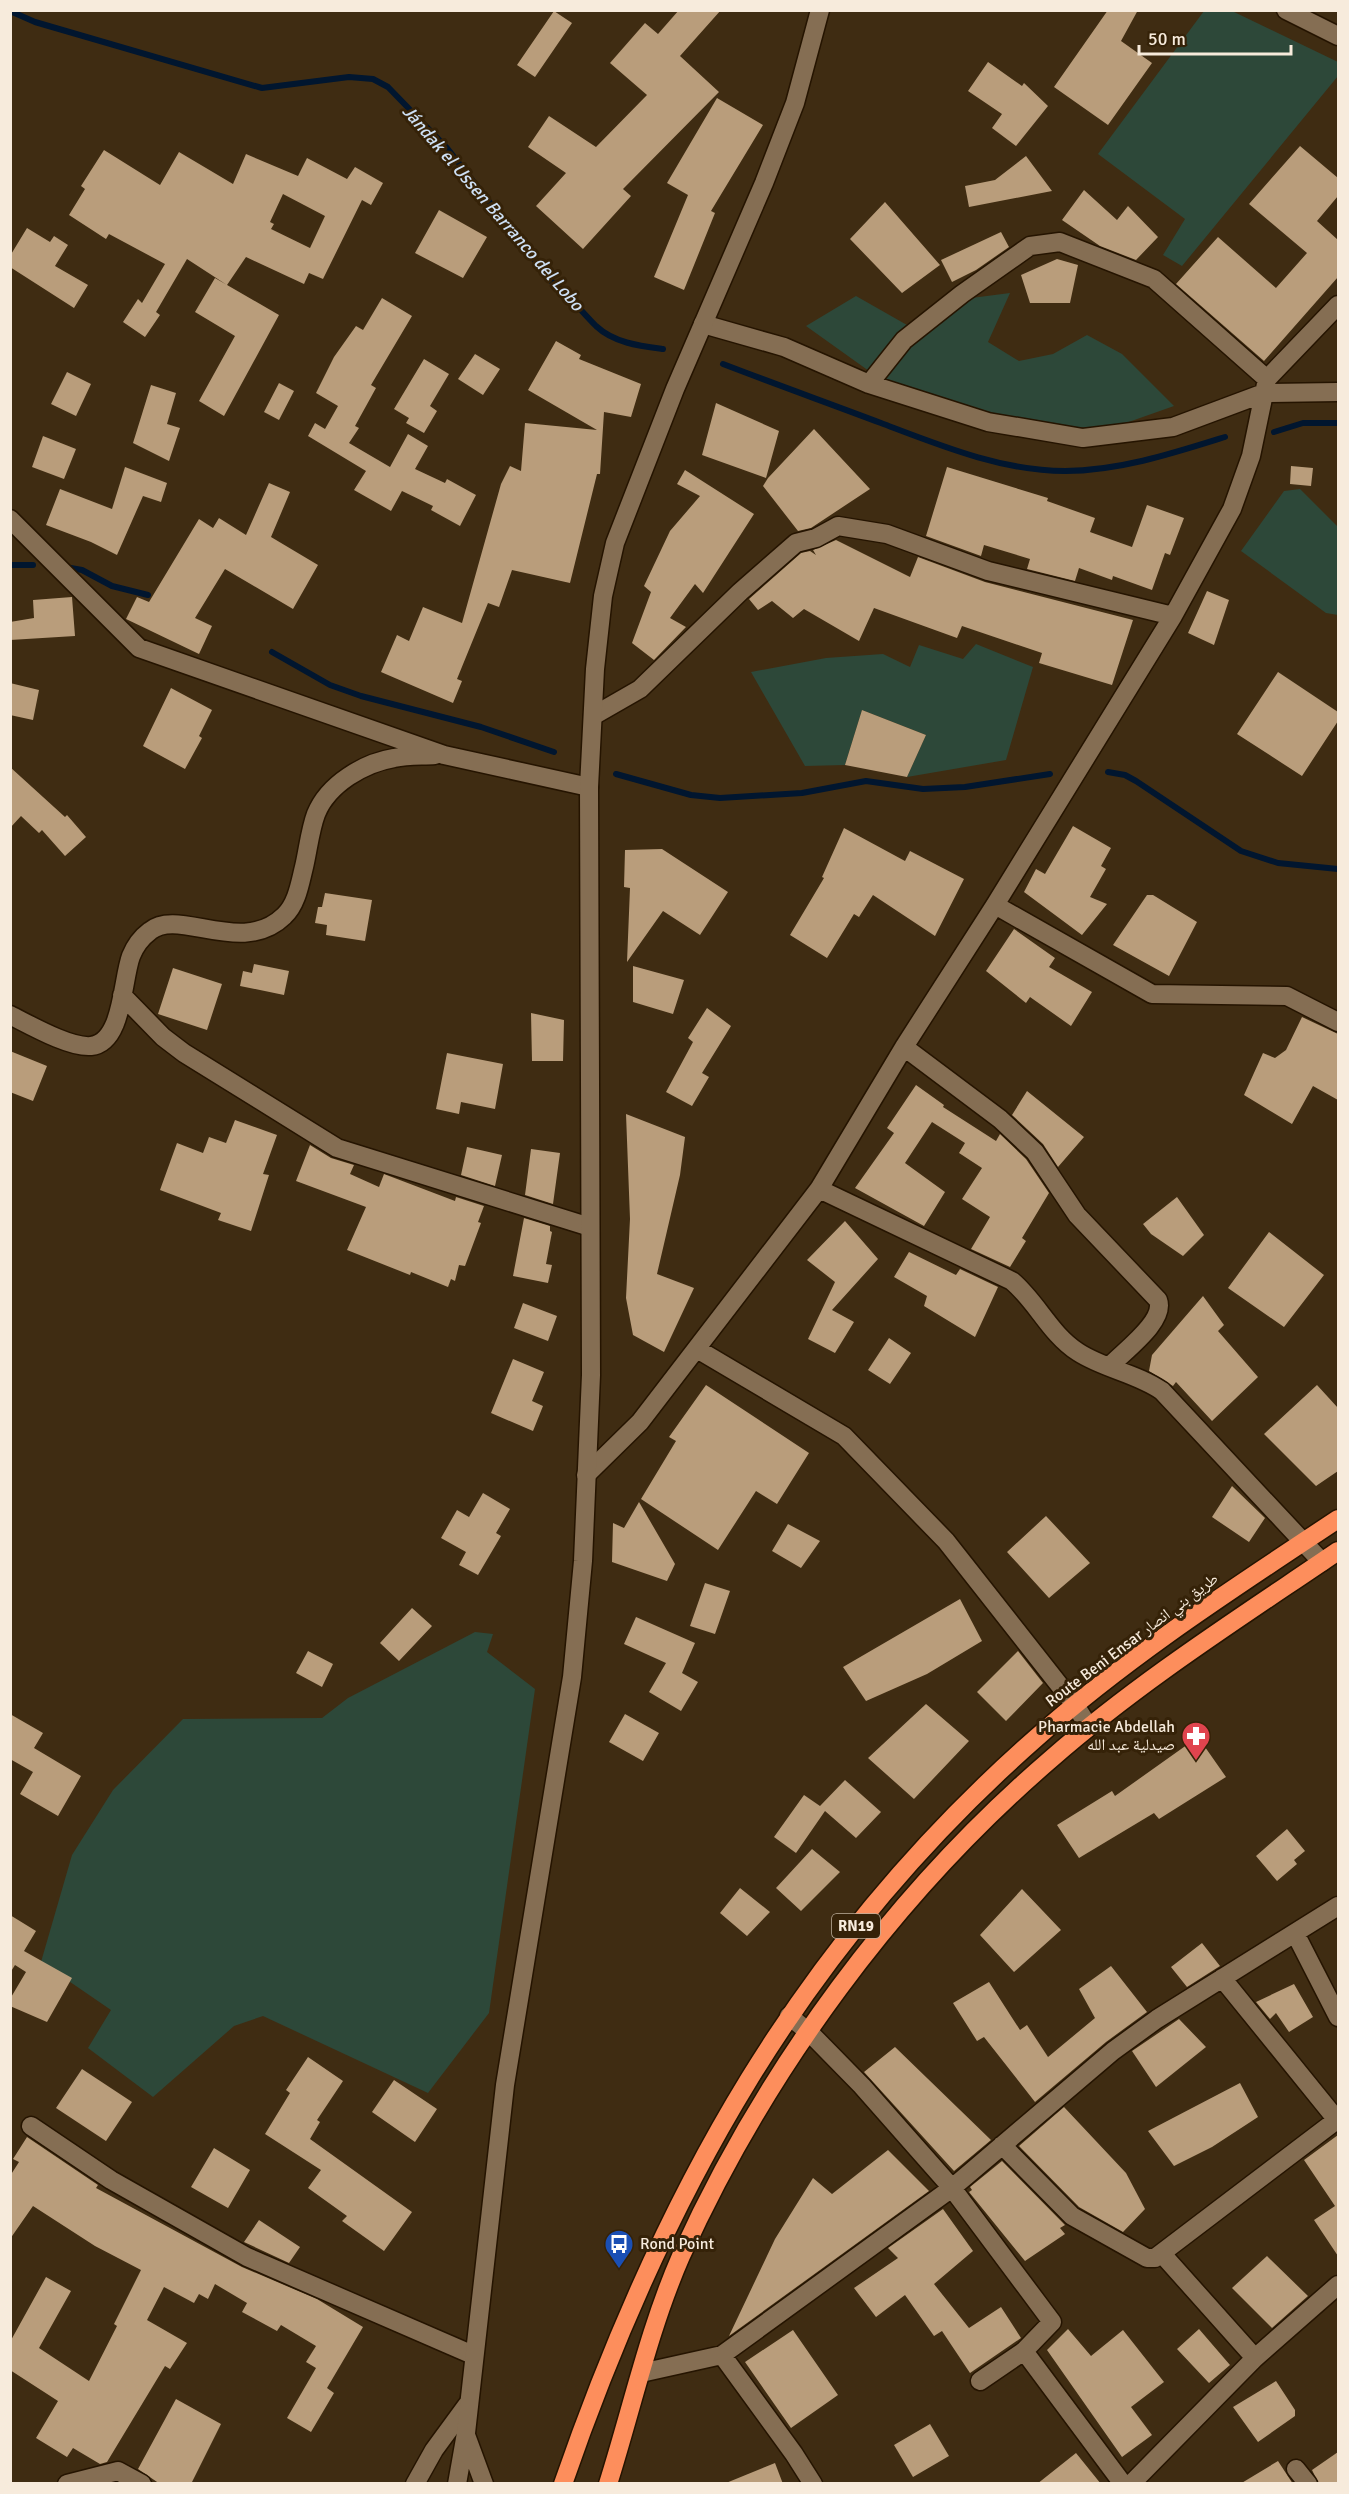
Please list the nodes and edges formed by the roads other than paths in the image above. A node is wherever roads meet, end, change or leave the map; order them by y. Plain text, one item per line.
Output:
1 (820, 10) edge
2 (1286, 10) edge
3 (1338, 36) edge
4 (1338, 305) edge
5 (703, 324) junction
6 (869, 384) junction
7 (1265, 386) junction
8 (1338, 392) edge
9 (10, 519) edge
10 (1173, 616) junction
11 (593, 716) junction
12 (444, 755) junction
13 (589, 787) junction
14 (995, 905) junction
15 (122, 995) junction
16 (10, 1016) edge
17 (1338, 1022) edge
18 (904, 1047) junction
19 (819, 1189) junction
20 (590, 1227) junction
21 (697, 1349) junction
22 (1110, 1366) junction
23 (586, 1475) junction
24 (1338, 1519) edge
25 (1303, 1542) junction
26 (1338, 1551) edge
27 (1322, 1562) junction
28 (1075, 1705) junction
29 (1089, 1727) junction
30 (1338, 1906) edge
31 (1295, 1933) junction
32 (1222, 1978) junction
33 (789, 2016) junction
34 (1338, 2017) edge
35 (810, 2033) junction
36 (1338, 2120) edge
37 (31, 2126) dead end
38 (1002, 2145) junction
39 (952, 2188) junction
40 (1163, 2255) junction
41 (1338, 2285) edge
42 (1024, 2351) junction
43 (473, 2355) junction
44 (722, 2355) junction
45 (1255, 2358) junction
46 (640, 2373) junction
47 (980, 2381) dead end
48 (467, 2405) junction
49 (466, 2433) junction
50 (67, 2484) edge
51 (142, 2484) edge
52 (415, 2484) edge
53 (457, 2484) edge
54 (484, 2484) edge
55 (563, 2484) edge
56 (608, 2484) edge
57 (813, 2484) edge
58 (1123, 2484) edge
59 (1131, 2484) edge

1 - 5 street
2 - 3 street
4 - 7 street
5 - 6 street
5 - 11 street
6 - 7 street
6 - 7 street
7 - 8 street
7 - 10 street
9 - 12 street
10 - 11 street
10 - 14 street
11 - 13 street
12 - 13 street
12 - 15 street
13 - 20 street
14 - 17 street
14 - 18 street
15 - 16 street
15 - 20 street
18 - 19 street
18 - 22 street
19 - 21 street
19 - 22 street
20 - 23 street
21 - 23 street
21 - 28 street
22 - 25 street
23 - 43 street
24 - 25 highway, Route Beni Ensar طريق بني انصار / RN19
25 - 27 street
25 - 28 highway, Route Beni Ensar طريق بني انصار / RN19
26 - 27 highway, RN19
27 - 29 highway, RN19
28 - 29 street
28 - 33 highway, Route Beni Ensar طريق بني انصار / RN19
29 - 35 highway, RN19
30 - 31 street
31 - 32 street
31 - 34 street
32 - 36 street
32 - 38 street
33 - 35 street
33 - 55 highway, Route Beni Ensar طريق بني انصار / RN19
35 - 39 street
35 - 46 highway, RN19
36 - 40 street
37 - 43 street
38 - 39 street
38 - 40 street
39 - 42 street
39 - 44 street
40 - 45 street
41 - 45 street
42 - 47 street
42 - 58 street
43 - 48 street
44 - 46 street
44 - 57 street
45 - 59 street
46 - 56 highway, RN19
48 - 49 street
48 - 52 street
49 - 53 street
49 - 54 street
50 - 51 street

